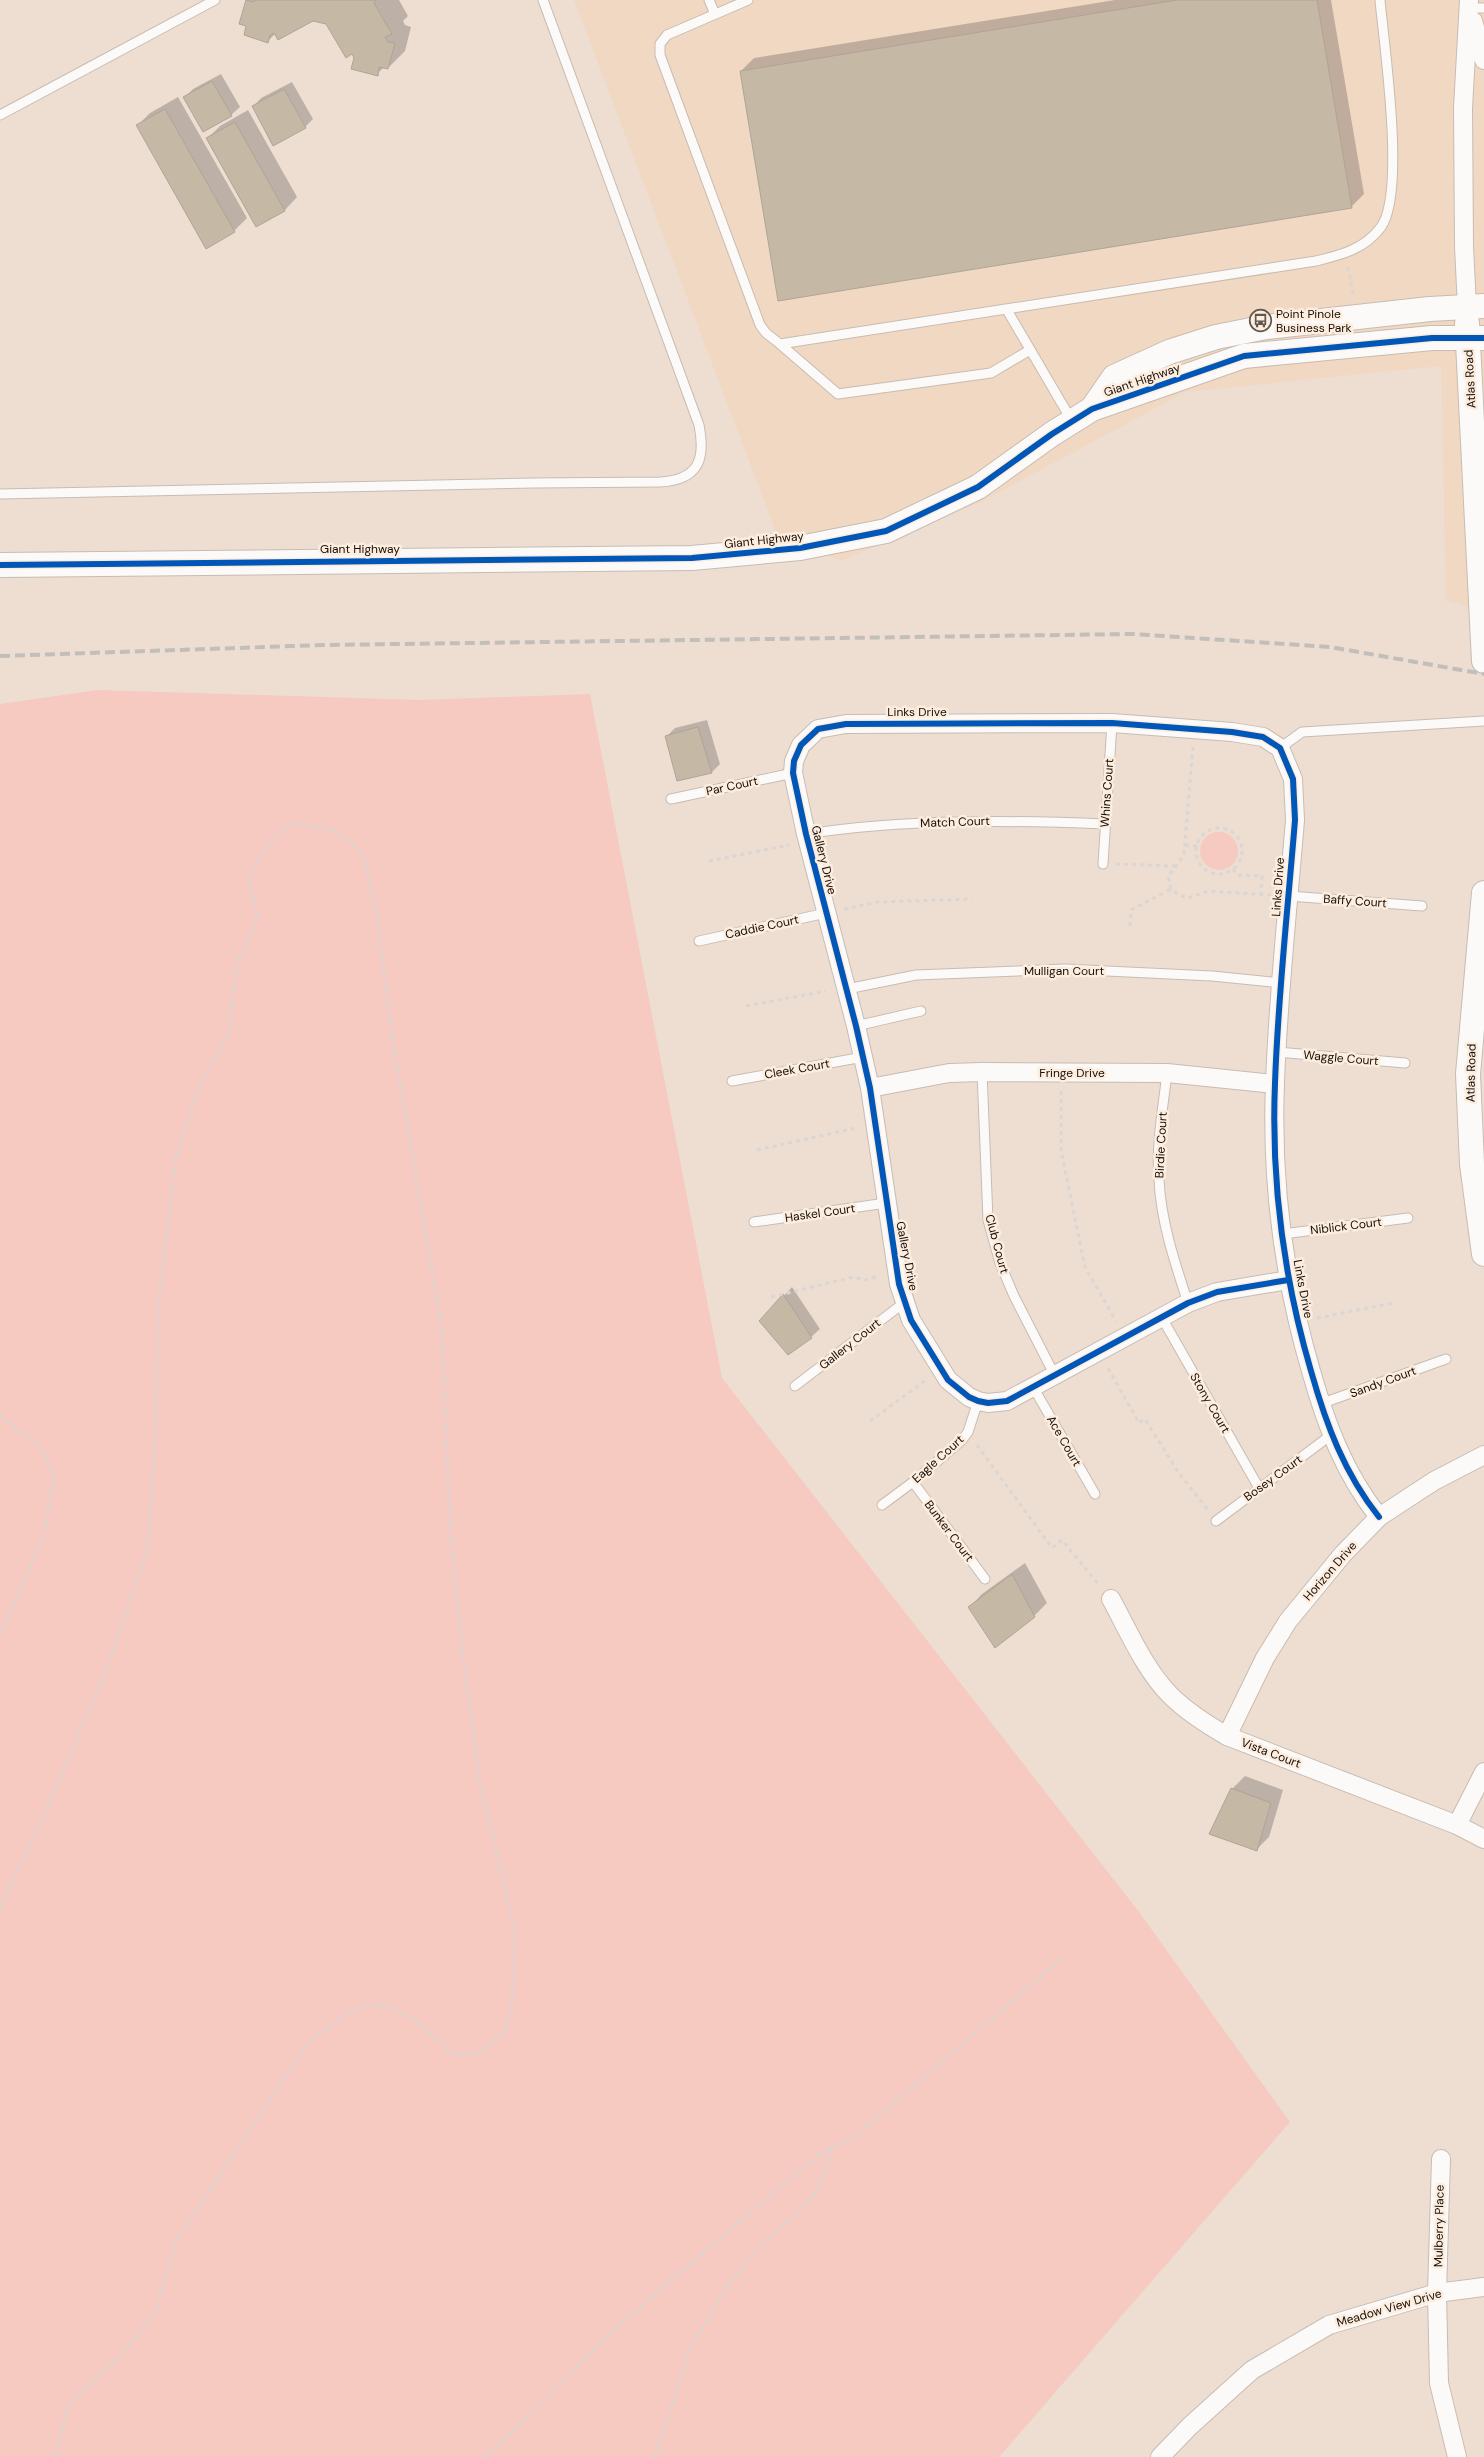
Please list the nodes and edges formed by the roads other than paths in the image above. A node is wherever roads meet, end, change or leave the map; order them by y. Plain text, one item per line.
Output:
1 (215, 0) edge
2 (543, 0) edge
3 (710, 0) edge
4 (748, 0) edge
5 (1380, 0) edge
6 (1474, 5) edge
7 (715, 14) junction
8 (1484, 60) edge
9 (0, 115) edge
10 (1475, 307) edge
11 (1007, 310) junction
12 (1476, 338) edge
13 (780, 344) junction
14 (1030, 350) junction
15 (1092, 409) junction
16 (1072, 422) junction
17 (0, 494) edge
18 (0, 564) edge
19 (1484, 661) edge
20 (1484, 721) edge
21 (1112, 723) junction
22 (1280, 748) junction
23 (794, 767) junction
24 (671, 799) dead end
25 (1105, 824) junction
26 (807, 837) junction
27 (1103, 864) road end
28 (1484, 893) edge
29 (1289, 896) junction
30 (1422, 906) dead end
31 (826, 913) junction
32 (698, 941) dead end
33 (1282, 983) junction
34 (847, 989) junction
35 (922, 1012) dead end
36 (856, 1026) junction
37 (1277, 1052) junction
38 (863, 1057) junction
39 (1405, 1064) dead end
40 (982, 1072) junction
41 (1167, 1073) junction
42 (732, 1081) dead end
43 (1274, 1084) junction
44 (870, 1088) junction
45 (886, 1204) junction
46 (1408, 1218) dead end
47 (754, 1222) dead end
48 (1283, 1234) junction
49 (1484, 1254) edge
50 (1288, 1280) junction
51 (905, 1302) junction
52 (1188, 1303) junction
53 (1162, 1318) junction
54 (1446, 1359) dead end
55 (1054, 1374) junction
56 (795, 1386) dead end
57 (1033, 1387) junction
58 (978, 1401) junction
59 (1320, 1404) junction
60 (1331, 1435) junction
61 (1484, 1455) edge
62 (914, 1482) junction
63 (1259, 1488) junction
64 (1095, 1494) dead end
65 (882, 1505) dead end
66 (1379, 1516) junction
67 (1216, 1520) road end
68 (986, 1579) dead end
69 (1111, 1599) road end
70 (1227, 1736) junction
71 (1484, 1772) edge
72 (1457, 1825) junction
73 (1484, 1839) edge
74 (1441, 2159) dead end
75 (1484, 2286) edge
76 (1437, 2293) junction
77 (1160, 2457) edge
78 (1457, 2457) edge

1 - 9 lane
2 - 17 lane
3 - 7 lane
4 - 7 lane
5 - 11 lane
6 - 8 street, Atlas Road
6 - 10 street, Atlas Road
7 - 13 lane
10 - 12 street, Atlas Road
10 - 15 street, Giant Highway
11 - 13 lane
11 - 14 lane
12 - 15 street, Giant Highway
12 - 19 street, Atlas Road
13 - 14 lane
14 - 16 lane
15 - 16 street, Giant Highway
16 - 18 street, Giant Highway
20 - 22 lane
21 - 22 street, Links Drive
21 - 23 street, Links Drive
21 - 25 lane, Whins Court
22 - 29 street, Links Drive
23 - 24 lane, Par Court
23 - 26 street, Gallery Drive
25 - 26 lane, Match Court
25 - 27 lane, Whins Court
26 - 31 street, Gallery Drive
28 - 49 street, Atlas Road
29 - 30 lane, Baffy Court
29 - 33 street, Links Drive
31 - 32 lane, Caddie Court
31 - 34 street, Gallery Drive
33 - 34 lane, Mulligan Court
33 - 37 street, Links Drive
34 - 36 street, Gallery Drive
35 - 36 lane
36 - 38 street, Gallery Drive
37 - 39 lane, Waggle Court
37 - 43 street, Links Drive
38 - 42 lane, Cleek Court
38 - 44 street, Gallery Drive
40 - 41 street, Fringe Drive
40 - 44 street, Fringe Drive
40 - 55 lane, Club Court
41 - 43 street, Fringe Drive
41 - 52 lane, Birdie Court
43 - 48 street, Links Drive
44 - 45 street, Gallery Drive
45 - 47 lane, Haskel Court
45 - 51 street, Gallery Drive
46 - 48 lane, Niblick Court
48 - 50 street, Links Drive
50 - 52 street
50 - 59 street, Links Drive
51 - 56 lane, Gallery Court
51 - 58 street, Gallery Drive
52 - 53 street
53 - 55 street
53 - 63 lane, Stony Court
54 - 59 lane, Sandy Court
55 - 57 street
57 - 58 street
57 - 64 lane, Ace Court
58 - 62 lane, Eagle Court
59 - 60 street, Links Drive
60 - 63 lane, Bosey Court
60 - 66 street, Links Drive
61 - 66 street, Horizon Drive
62 - 65 lane, Eagle Court
62 - 68 lane, Bunker Court
63 - 67 lane, Bosey Court
66 - 70 street, Horizon Drive
69 - 70 street, Vista Court
70 - 72 street, Vista Court
71 - 72 street
72 - 73 street, Vista Court
74 - 76 street, Mulberry Place
75 - 76 street, Meadow View Drive
76 - 77 street, Meadow View Drive
76 - 78 street, Mulberry Place

